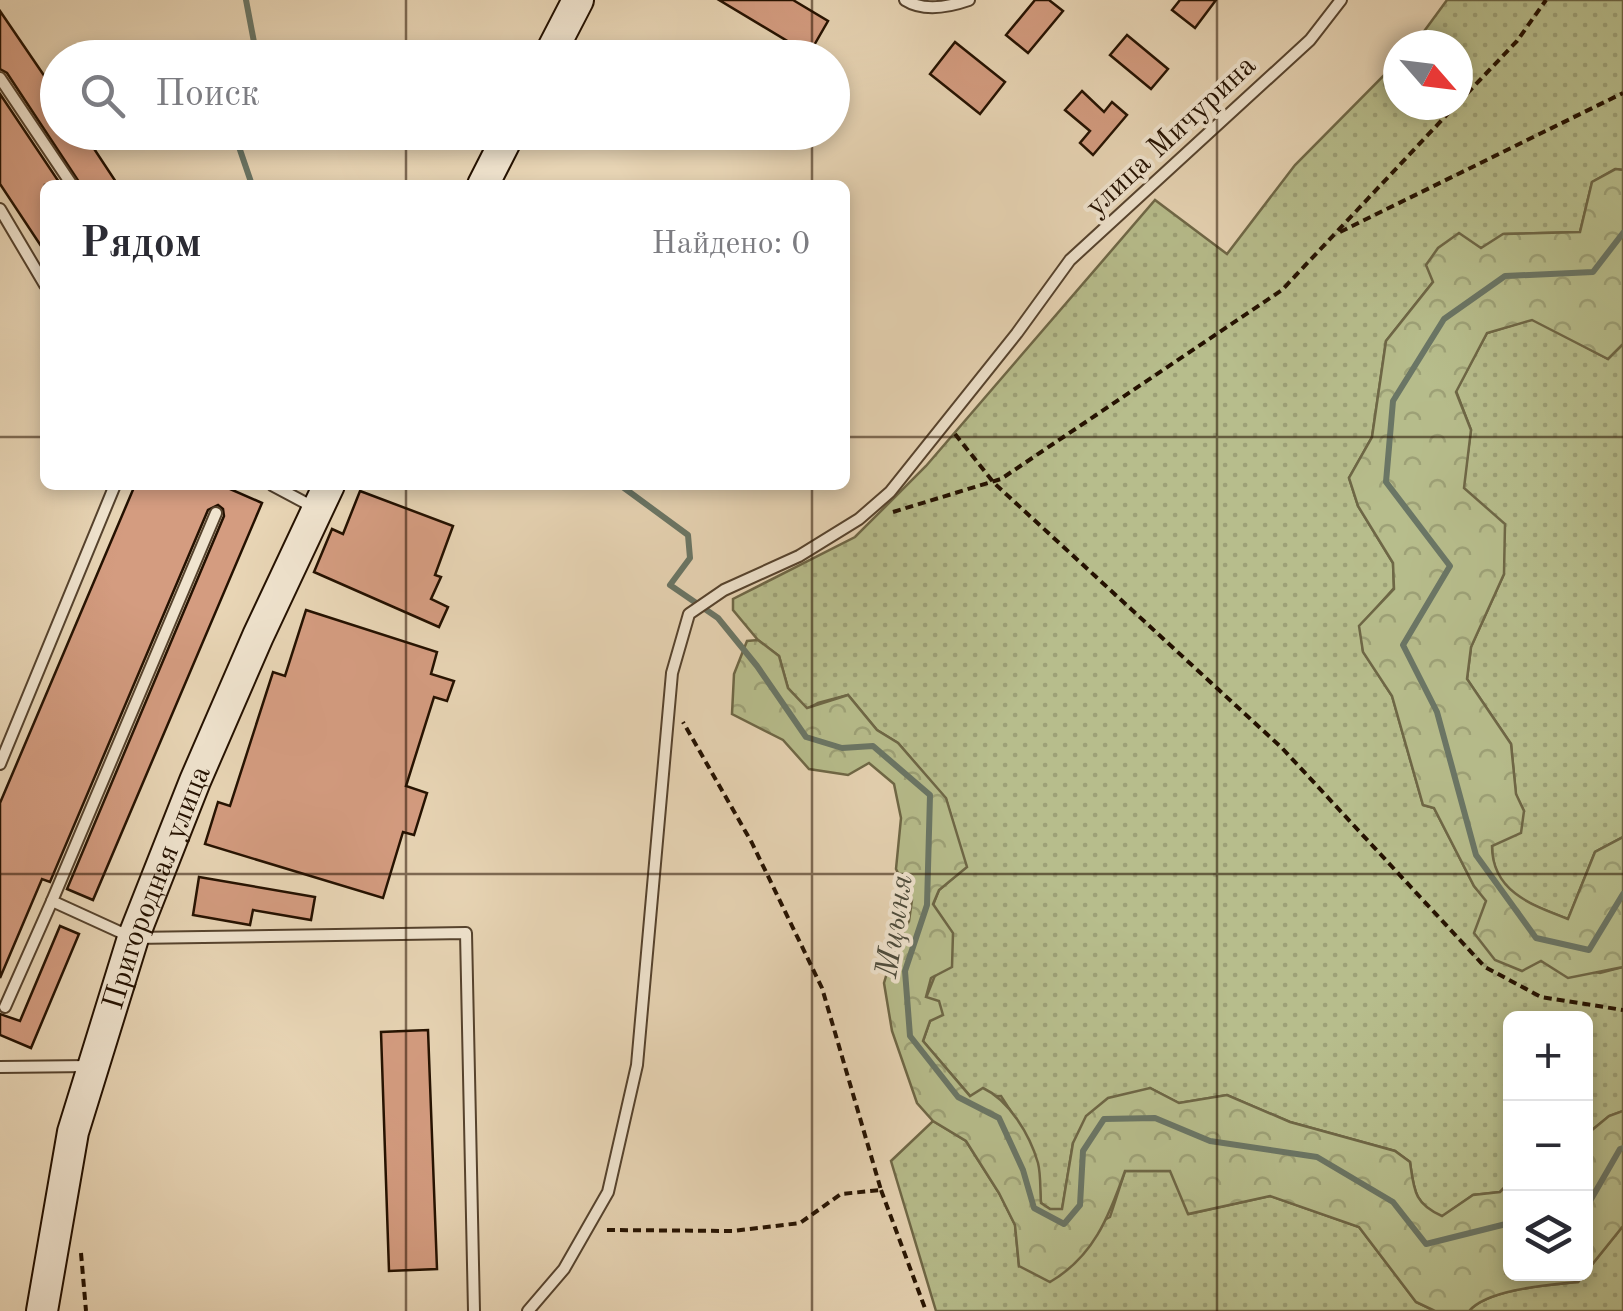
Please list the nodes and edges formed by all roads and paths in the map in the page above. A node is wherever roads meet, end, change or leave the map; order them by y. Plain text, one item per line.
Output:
1 (578, 0) edge
2 (905, 0) edge
3 (969, 0) edge
4 (1341, 0) edge
5 (1546, 0) edge
6 (557, 40) edge
7 (0, 78) edge
8 (1473, 87) edge
9 (1623, 93) edge
10 (1442, 120) edge
11 (40, 137) edge
12 (48, 150) edge
13 (501, 150) edge
14 (69, 180) edge
15 (486, 180) edge
16 (0, 209) edge
17 (1336, 234) junction
18 (40, 277) edge
19 (945, 423) junction
20 (112, 490) edge
21 (290, 490) edge
22 (323, 497) edge
23 (216, 513) dead end
24 (859, 519) junction
25 (670, 698) junction
26 (0, 764) edge
27 (52, 901) junction
28 (132, 938) junction
29 (5, 1007) dead end
30 (1623, 1010) edge
31 (91, 1066) junction
32 (0, 1067) edge
33 (881, 1190) junction
34 (587, 1230) junction
35 (42, 1311) edge
36 (474, 1311) edge
37 (528, 1311) edge
38 (926, 1311) edge

1 - 6 street
2 - 3 lane
4 - 19 lane, улица Мичурина
5 - 8 path
7 - 11 lane
9 - 17 path
10 - 17 path
12 - 14 lane
13 - 15 street
16 - 18 lane
17 - 24 path
19 - 24 lane, улица Мичурина
19 - 30 path
20 - 26 lane
21 - 22 lane
22 - 28 street, Пригородная улица
23 - 27 lane
24 - 25 lane, улица Мичурина
25 - 33 path
25 - 34 lane
27 - 28 lane
27 - 29 lane
28 - 31 street, Пригородная улица
28 - 36 lane
31 - 32 lane
31 - 35 street, Пригородная улица
33 - 34 path
33 - 38 path
34 - 37 lane

